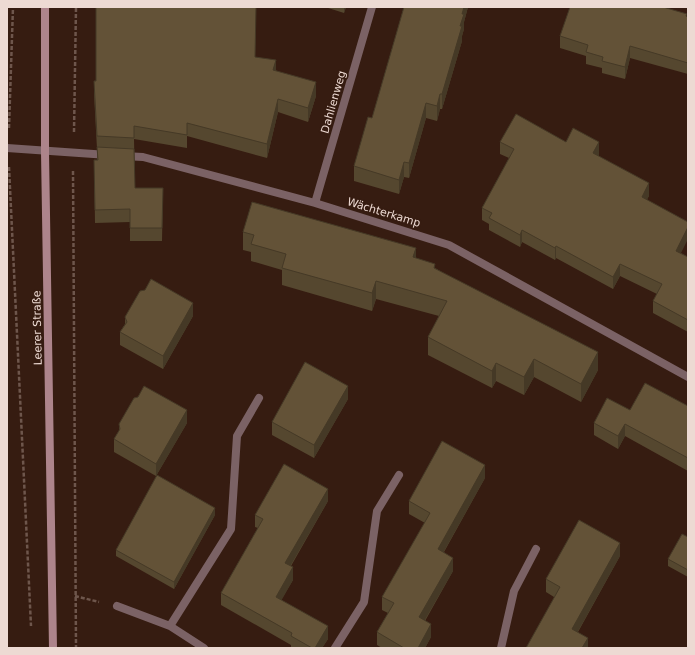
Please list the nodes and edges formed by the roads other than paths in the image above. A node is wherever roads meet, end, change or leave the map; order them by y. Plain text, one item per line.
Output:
1 (45, 7) edge
2 (372, 7) edge
3 (7, 148) edge
4 (45, 152) junction
5 (315, 203) junction
6 (688, 377) edge
7 (259, 398) dead end
8 (399, 475) dead end
9 (536, 549) dead end
10 (117, 606) road end
11 (170, 626) junction
12 (53, 648) edge
13 (204, 648) edge
14 (335, 648) edge
15 (501, 648) edge

1 - 4 street, Leerer Straße
2 - 5 street, Dahlienweg
3 - 4 street, Wächterkamp
4 - 5 street, Wächterkamp
4 - 12 street, Leerer Straße
5 - 6 street, Wächterkamp
7 - 11 street
8 - 14 street
9 - 15 street
10 - 11 street
11 - 13 street

